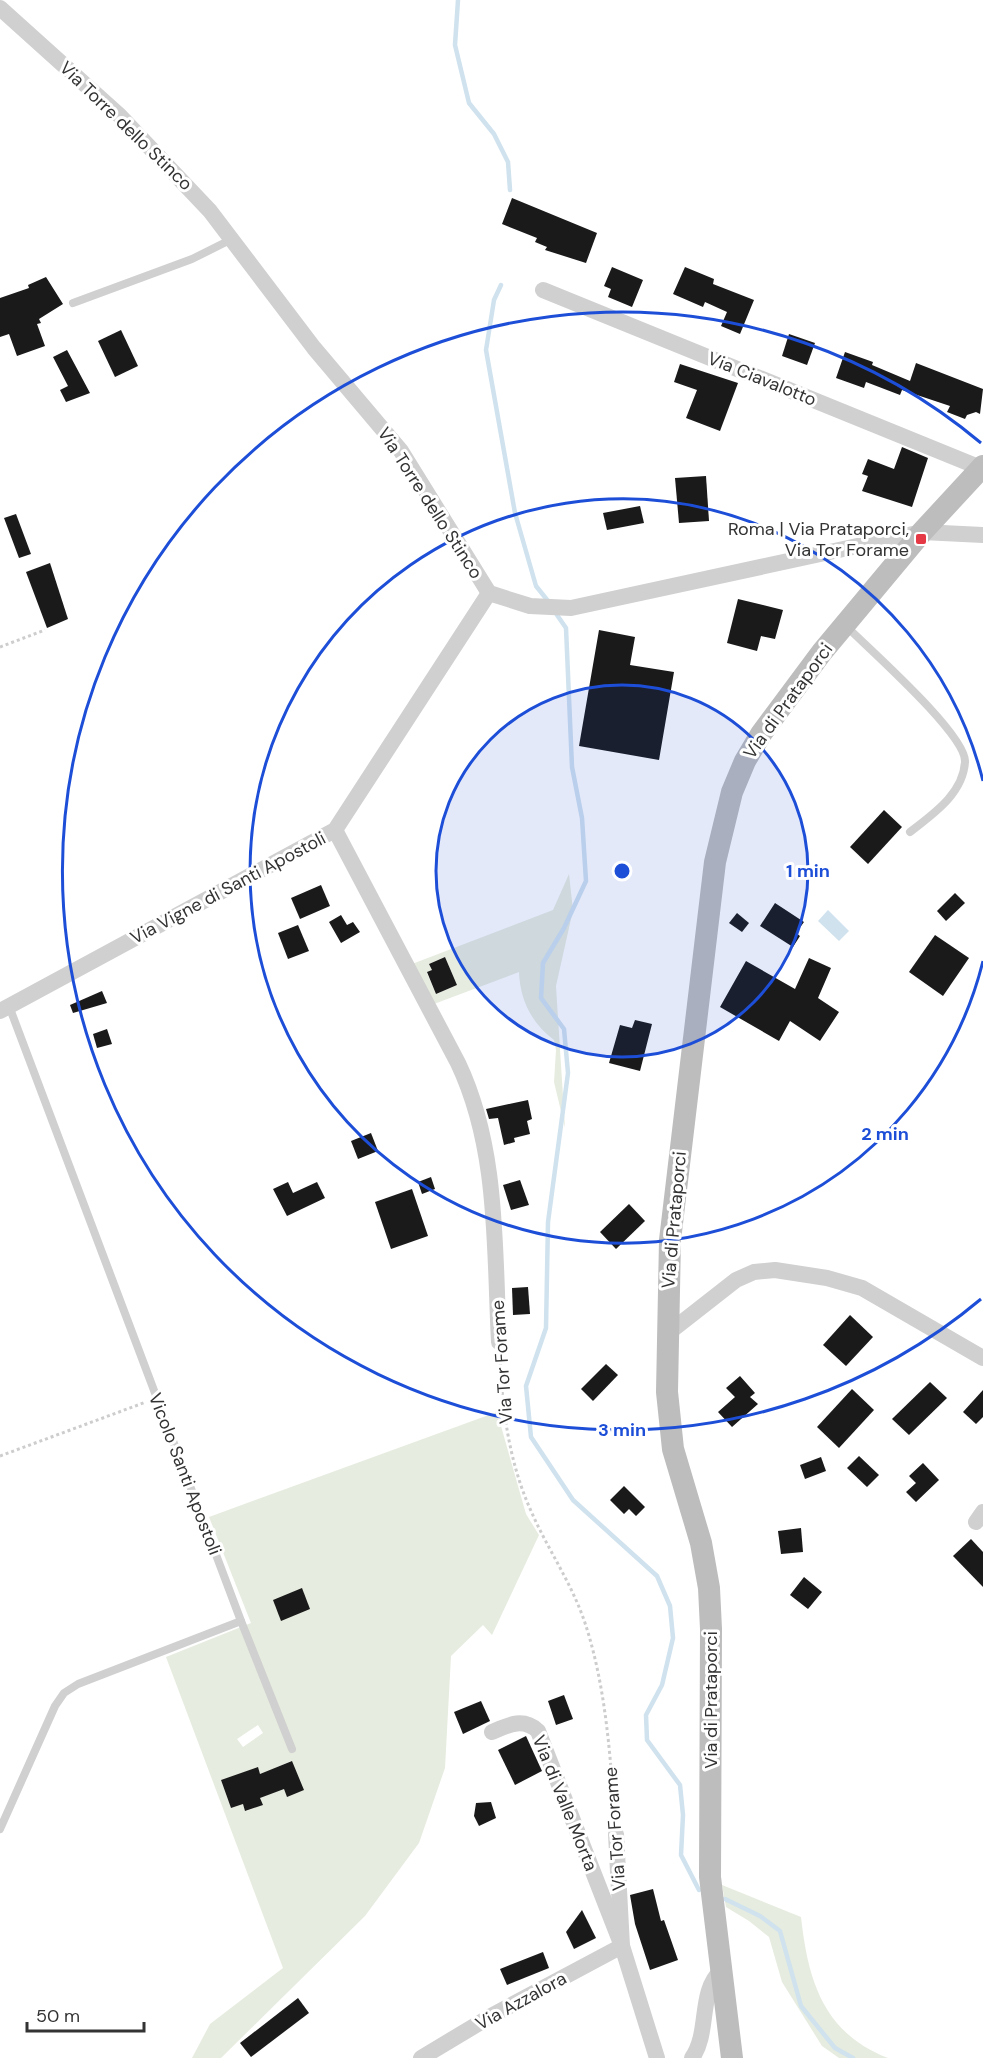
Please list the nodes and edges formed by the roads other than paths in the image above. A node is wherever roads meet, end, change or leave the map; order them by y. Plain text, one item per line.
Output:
1 (0, 8) edge
2 (233, 239) junction
3 (543, 290) dead end
4 (73, 303) dead end
5 (982, 467) edge
6 (922, 532) junction
7 (983, 535) edge
8 (489, 593) junction
9 (844, 625) junction
10 (335, 830) junction
11 (909, 832) dead end
12 (5, 1009) edge
13 (667, 1334) junction
14 (499, 1342) road end
15 (983, 1358) edge
16 (241, 1621) junction
17 (492, 1732) dead end
18 (292, 1749) dead end
19 (0, 1829) edge
20 (616, 1834) road end
21 (622, 1946) junction
22 (721, 1971) junction
23 (421, 2058) edge
24 (657, 2058) edge
25 (692, 2058) edge
26 (732, 2058) edge

1 - 2 street, Via Torre dello Stinco
2 - 4 lane
2 - 8 street, Via Torre dello Stinco
3 - 5 street, Via Ciavalotto
5 - 6 street, Via di Prataporci
6 - 7 street, Via Torre dello Stinco
6 - 8 street, Via Torre dello Stinco
6 - 9 street, Via di Prataporci
8 - 10 street, Via Vigne di Santi Apostoli
9 - 11 lane
9 - 13 street, Via di Prataporci
10 - 12 street, Via Vigne di Santi Apostoli
10 - 14 street, Via Tor Forame
12 - 16 lane, Vicolo Santi Apostoli
13 - 15 street
13 - 22 street, Via di Prataporci
16 - 18 lane, Vicolo Santi Apostoli
16 - 19 lane
17 - 21 street, Via di Valle Morta
20 - 21 street, Via Tor Forame
21 - 23 street, Via Azzalora
21 - 24 street, Via di Valle Morta
22 - 25 street
22 - 26 street, Via di Prataporci

